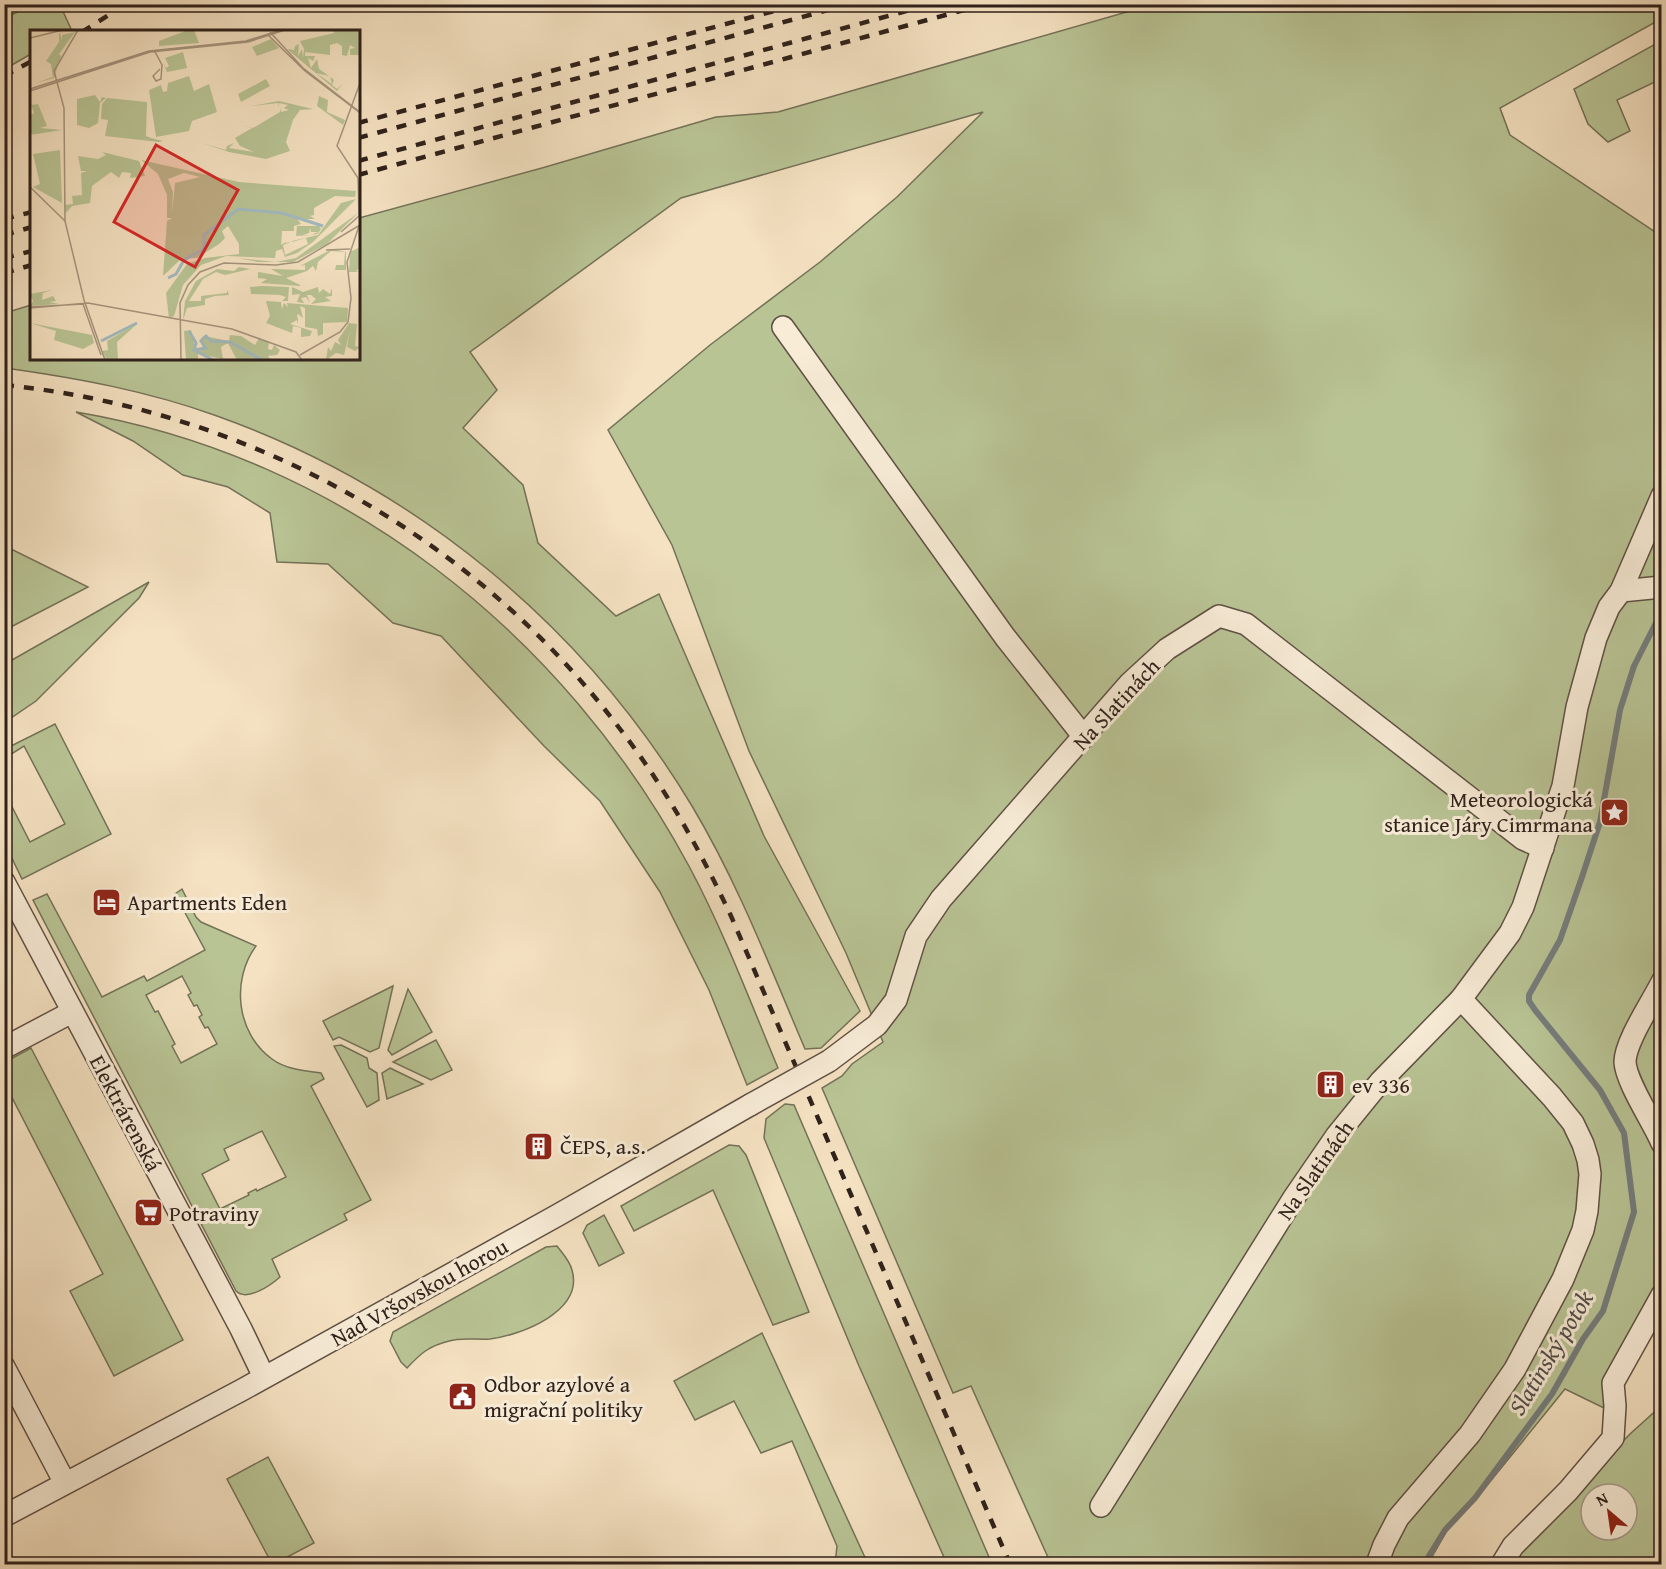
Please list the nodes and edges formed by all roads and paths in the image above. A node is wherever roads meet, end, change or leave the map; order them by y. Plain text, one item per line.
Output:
1 (783, 327) dead end
2 (1662, 496) edge
3 (1660, 587) edge
4 (1622, 591) junction
5 (1084, 737) junction
6 (1543, 848) junction
7 (4, 882) edge
8 (1662, 982) edge
9 (1461, 999) junction
10 (72, 1012) junction
11 (4, 1048) edge
12 (829, 1060) joint
13 (1662, 1143) edge
14 (1662, 1295) edge
15 (4, 1367) edge
16 (264, 1377) junction
17 (65, 1483) junction
18 (1101, 1506) dead end
19 (4, 1516) edge
20 (1377, 1564) edge
21 (1502, 1564) edge

1 - 5 street
2 - 4 street, Na Slatinách
3 - 4 street
4 - 6 street, Na Slatinách
5 - 6 street, Na Slatinách
5 - 12 street, Na Slatinách
6 - 9 street, Na Slatinách
7 - 10 street, Elektrárenská
8 - 13 street
9 - 18 street, Na Slatinách
9 - 20 street
10 - 11 street
10 - 16 street, Elektrárenská
12 - 16 street, Nad Vršovskou horou, bridge
14 - 21 street
15 - 17 street
16 - 17 street, Nad Vršovskou horou
17 - 19 street, Nad Vršovskou horou

